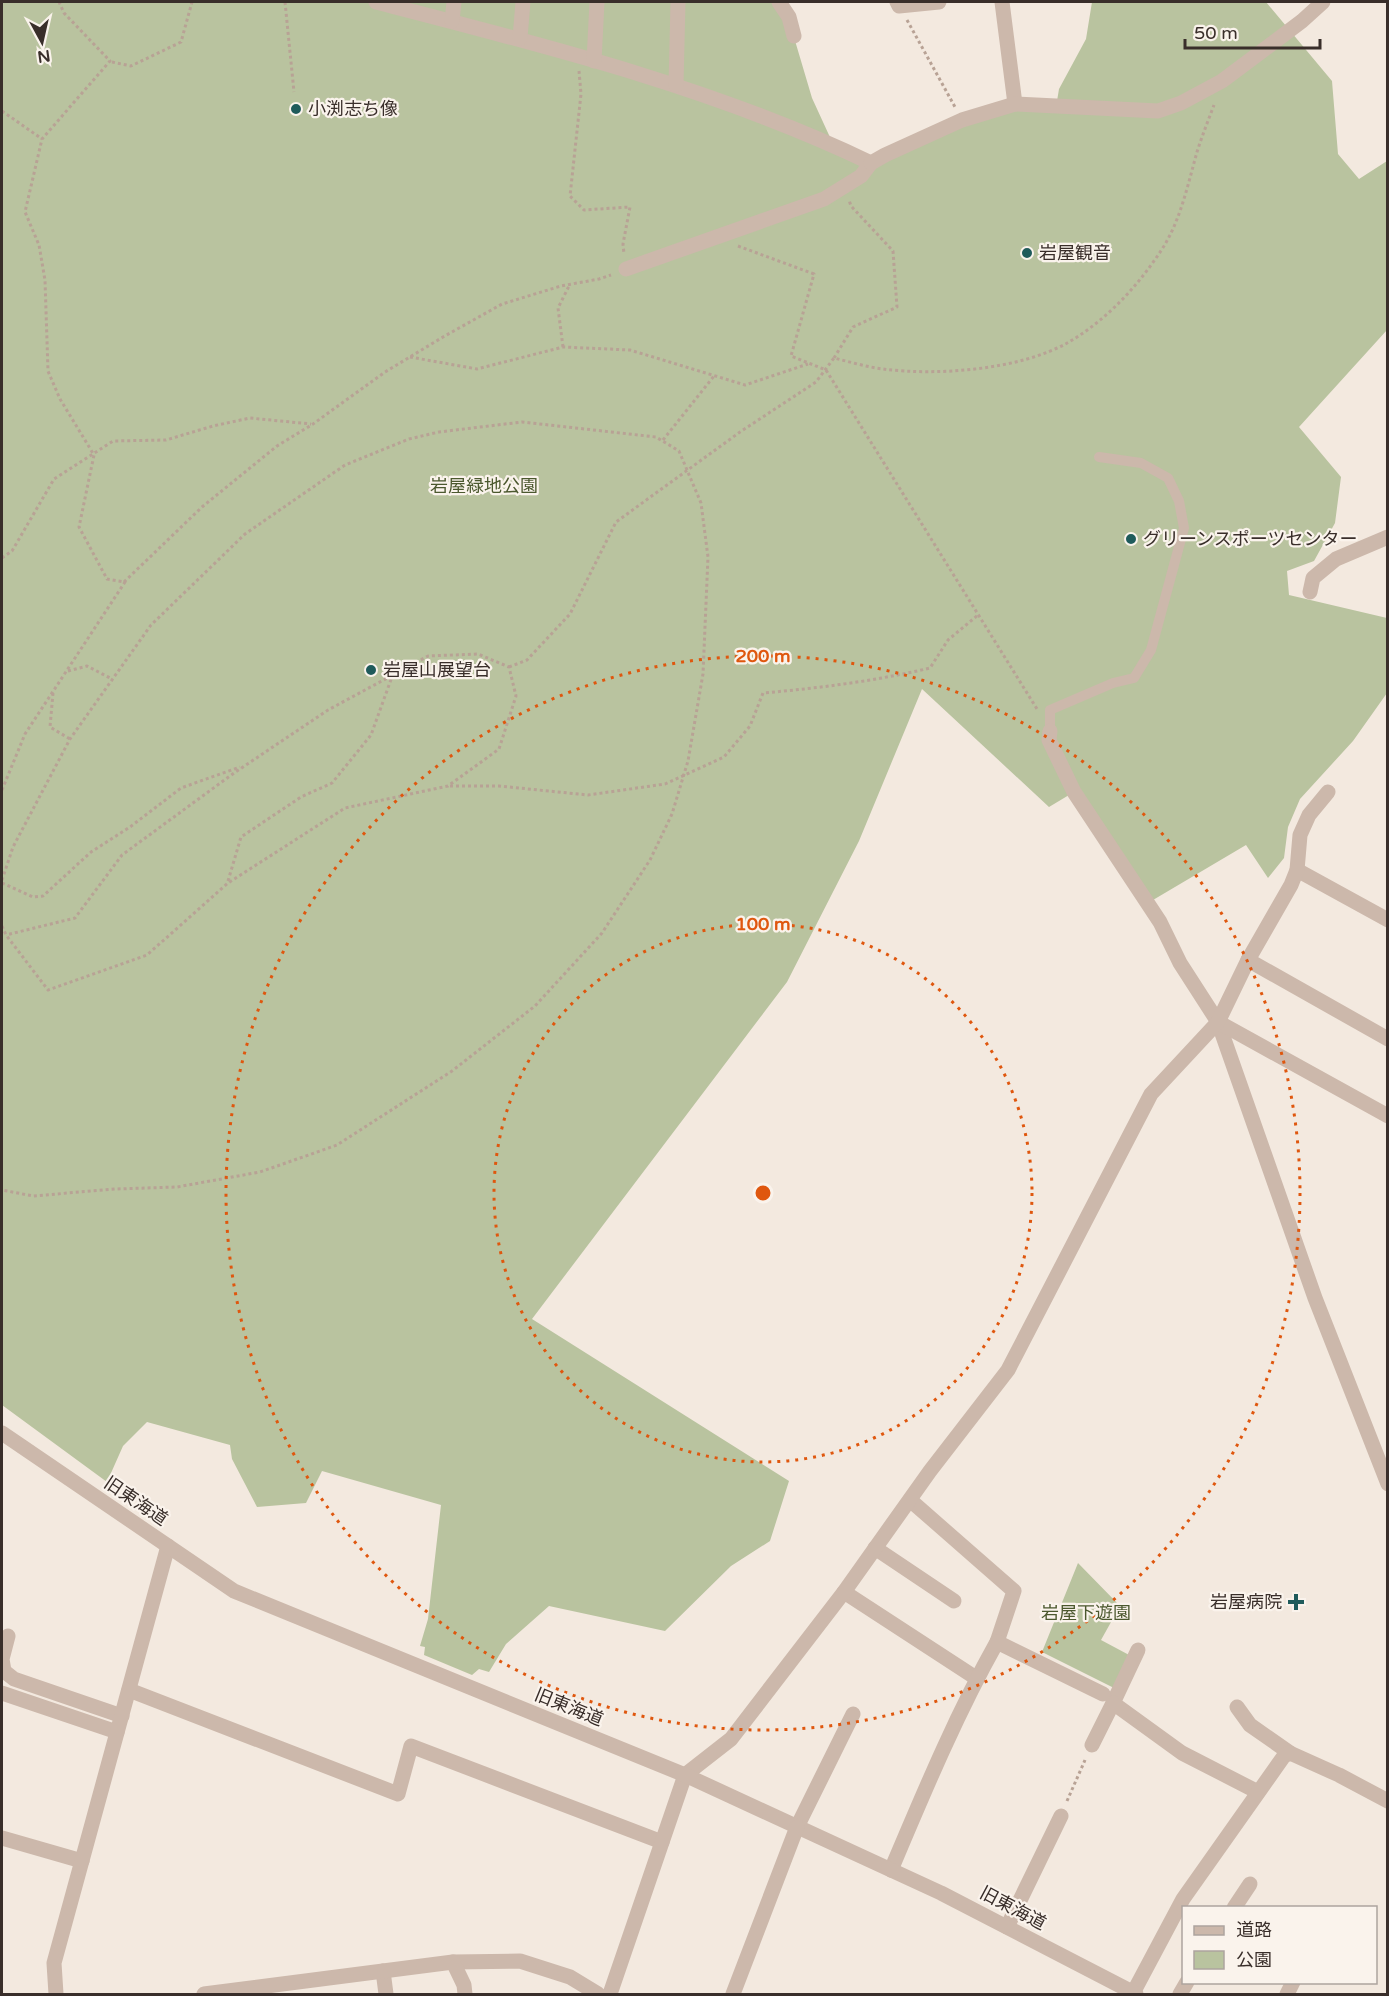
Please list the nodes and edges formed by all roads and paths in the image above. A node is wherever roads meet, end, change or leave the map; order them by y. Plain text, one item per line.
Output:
1 (58, 2) edge
2 (192, 2) edge
3 (285, 2) edge
4 (376, 2) edge
5 (454, 2) edge
6 (523, 2) edge
7 (597, 2) edge
8 (678, 2) edge
9 (779, 2) edge
10 (939, 2) edge
11 (1002, 2) edge
12 (1323, 2) edge
13 (898, 4) edge
14 (403, 5) edge
15 (452, 21) junction
16 (794, 36) dead end
17 (520, 38) junction
18 (577, 55) junction
19 (594, 61) junction
20 (112, 62) dead end
21 (1222, 81) junction
22 (676, 85) junction
23 (294, 92) dead end
24 (1015, 104) junction
25 (2, 111) edge
26 (962, 120) junction
27 (42, 139) junction
28 (871, 163) junction
29 (844, 188) junction
30 (754, 223) junction
31 (626, 268) junction
32 (570, 284) junction
33 (563, 347) junction
34 (410, 357) junction
35 (834, 358) junction
36 (810, 364) junction
37 (826, 370) junction
38 (714, 376) junction
39 (313, 424) junction
40 (663, 441) junction
41 (94, 455) junction
42 (1099, 457) dead end
43 (688, 471) junction
44 (1388, 537) edge
45 (2, 558) edge
46 (104, 581) dead end
47 (125, 582) junction
48 (1310, 592) dead end
49 (978, 615) junction
50 (509, 667) junction
51 (66, 672) junction
52 (393, 674) junction
53 (112, 680) junction
54 (53, 691) junction
55 (1050, 730) junction
56 (70, 739) junction
57 (248, 764) junction
58 (684, 775) junction
59 (448, 786) junction
60 (2, 790) edge
61 (1328, 792) dead end
62 (1297, 870) junction
63 (2, 882) edge
64 (228, 883) junction
65 (1388, 920) edge
66 (2, 926) edge
67 (6, 935) junction
68 (1248, 960) junction
69 (1218, 1022) junction
70 (1388, 1039) edge
71 (1388, 1116) edge
72 (2, 1190) edge
73 (2, 1433) edge
74 (1385, 1471) edge
75 (910, 1500) junction
76 (168, 1546) junction
77 (875, 1548) junction
78 (844, 1592) junction
79 (954, 1601) dead end
80 (8, 1636) dead end
81 (997, 1642) junction
82 (1138, 1650) dead end
83 (976, 1678) junction
84 (129, 1690) junction
85 (2, 1693) edge
86 (1108, 1699) junction
87 (1237, 1707) dead end
88 (853, 1714) dead end
89 (122, 1716) junction
90 (117, 1732) junction
91 (1092, 1745) joint
92 (1290, 1753) junction
93 (685, 1775) junction
94 (1258, 1792) junction
95 (1388, 1801) edge
96 (1060, 1816) joint
97 (796, 1827) junction
98 (2, 1838) edge
99 (662, 1842) junction
100 (82, 1861) junction
101 (891, 1870) junction
102 (1250, 1884) dead end
103 (1235, 1906) edge
104 (1007, 1927) junction
105 (453, 1962) junction
106 (383, 1971) junction
107 (1134, 1994) edge
108 (56, 1995) edge
109 (204, 1995) edge
110 (386, 1995) edge
111 (465, 1995) edge
112 (598, 1995) edge
113 (610, 1995) edge
114 (733, 1995) edge

1 - 27 path
2 - 20 path
3 - 23 path
4 - 14 street
5 - 15 street
6 - 17 street
7 - 19 street
8 - 22 street
9 - 16 street
10 - 13 street
11 - 24 street
12 - 21 street
13 - 26 path
14 - 15 street
15 - 17 street
17 - 18 street
18 - 19 street
18 - 31 path
19 - 22 street
21 - 24 street
21 - 35 path
22 - 28 street
24 - 26 street
25 - 27 path
26 - 28 street
27 - 41 path
28 - 29 street
29 - 30 street
29 - 35 path
30 - 31 street
30 - 36 path
31 - 32 path
32 - 33 path
32 - 34 path
33 - 34 path
33 - 38 path
34 - 39 path
35 - 37 path
36 - 37 path
36 - 38 path
37 - 43 path
37 - 49 path
38 - 40 path
39 - 41 path
39 - 47 path
40 - 43 path
40 - 53 path
41 - 45 path
41 - 47 path
42 - 55 lane
43 - 50 path
43 - 58 path
44 - 48 street
46 - 47 path
47 - 51 path
49 - 55 path
49 - 58 path
50 - 52 path
50 - 59 path
51 - 53 path
51 - 54 path
52 - 57 path
52 - 64 path
53 - 56 path
54 - 56 path
54 - 60 path
55 - 69 street
56 - 63 path
57 - 63 path
57 - 67 path
58 - 59 path
58 - 72 path
59 - 64 path
61 - 62 street
62 - 65 street
62 - 68 street
64 - 67 path
66 - 67 path
68 - 69 street
68 - 70 street
69 - 71 street
69 - 74 street
69 - 75 street
73 - 76 street, 旧東海道
75 - 77 street
75 - 81 street
76 - 84 street
76 - 93 street, 旧東海道
77 - 78 street
77 - 79 street
78 - 83 street
78 - 93 street
80 - 89 street
81 - 83 street
81 - 86 street
82 - 86 street
83 - 101 street
84 - 89 street
84 - 99 street
85 - 90 street
86 - 91 street
86 - 94 street
87 - 92 street
88 - 97 street
89 - 90 street
90 - 100 street
91 - 96 path
92 - 94 street
92 - 95 street
93 - 97 street, 旧東海道
93 - 99 street
94 - 107 street
96 - 104 street
97 - 101 street, 旧東海道
97 - 114 street
98 - 100 street
99 - 113 street
100 - 108 street
101 - 104 street, 旧東海道
102 - 103 street
104 - 107 street, 旧東海道
105 - 106 street
105 - 111 street
105 - 112 street
106 - 109 street
106 - 110 street

